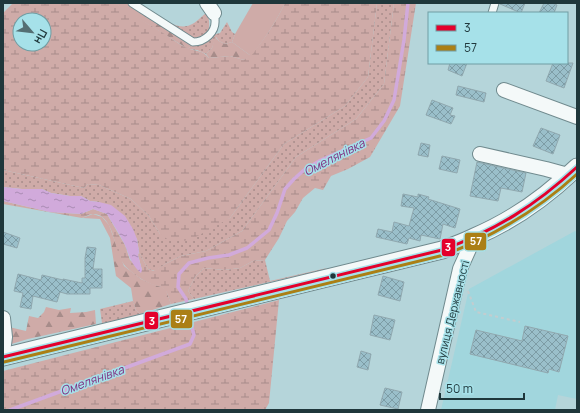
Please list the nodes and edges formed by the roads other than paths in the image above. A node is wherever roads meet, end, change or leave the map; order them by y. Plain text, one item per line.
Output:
1 (132, 3) edge
2 (210, 8) edge
3 (504, 90) dead end
4 (577, 117) edge
5 (480, 154) dead end
6 (574, 169) edge
7 (474, 238) junction
8 (3, 318) edge
9 (3, 352) edge
10 (3, 357) edge
11 (428, 410) edge

1 - 2 lane
3 - 4 street
5 - 6 street
6 - 7 street, вулиця Державності
7 - 10 street, вулиця Державності
7 - 11 street, вулиця Державності
8 - 9 street

